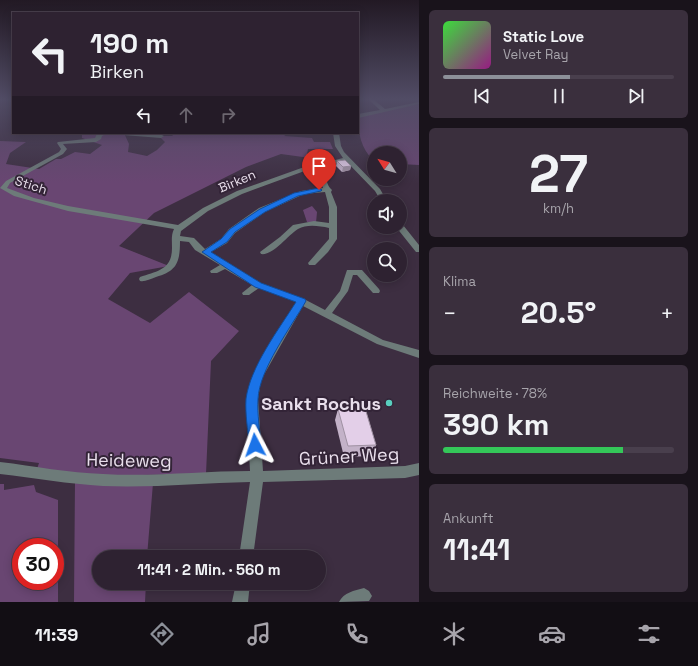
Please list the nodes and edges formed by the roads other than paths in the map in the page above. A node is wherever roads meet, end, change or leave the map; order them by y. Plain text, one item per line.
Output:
1 (100, 134) edge
2 (136, 134) edge
3 (336, 134) edge
4 (161, 136) dead end
5 (347, 159) junction
6 (323, 166) junction
7 (329, 190) junction
8 (380, 194) edge
9 (334, 226) junction
10 (180, 228) junction
11 (406, 234) edge
12 (177, 238) junction
13 (419, 250) edge
14 (206, 252) junction
15 (264, 252) dead end
16 (312, 263) dead end
17 (226, 265) junction
18 (214, 271) dead end
19 (143, 279) dead end
20 (258, 285) junction
21 (376, 291) dead end
22 (246, 293) dead end
23 (301, 301) junction
24 (326, 315) junction
25 (419, 354) edge
26 (0, 468) edge
27 (419, 469) edge
28 (257, 477) junction
29 (247, 550) edge
30 (242, 590) edge
31 (364, 596) dead end
32 (240, 602) edge
33 (347, 602) edge

1 - 10 street, Stich
2 - 4 street
3 - 5 street
5 - 6 street, Birken
5 - 8 street
6 - 7 street
6 - 10 street, Birken
7 - 9 street
7 - 14 street
9 - 15 street
9 - 16 street
10 - 12 street
11 - 13 street
12 - 14 street
12 - 19 street
14 - 17 street
17 - 18 street
17 - 20 street
20 - 22 street
20 - 23 street
21 - 24 street
23 - 24 street
23 - 28 street
24 - 25 street
26 - 28 street, Heideweg
27 - 28 street, Grüner Weg
28 - 29 street
30 - 32 street
31 - 33 street

